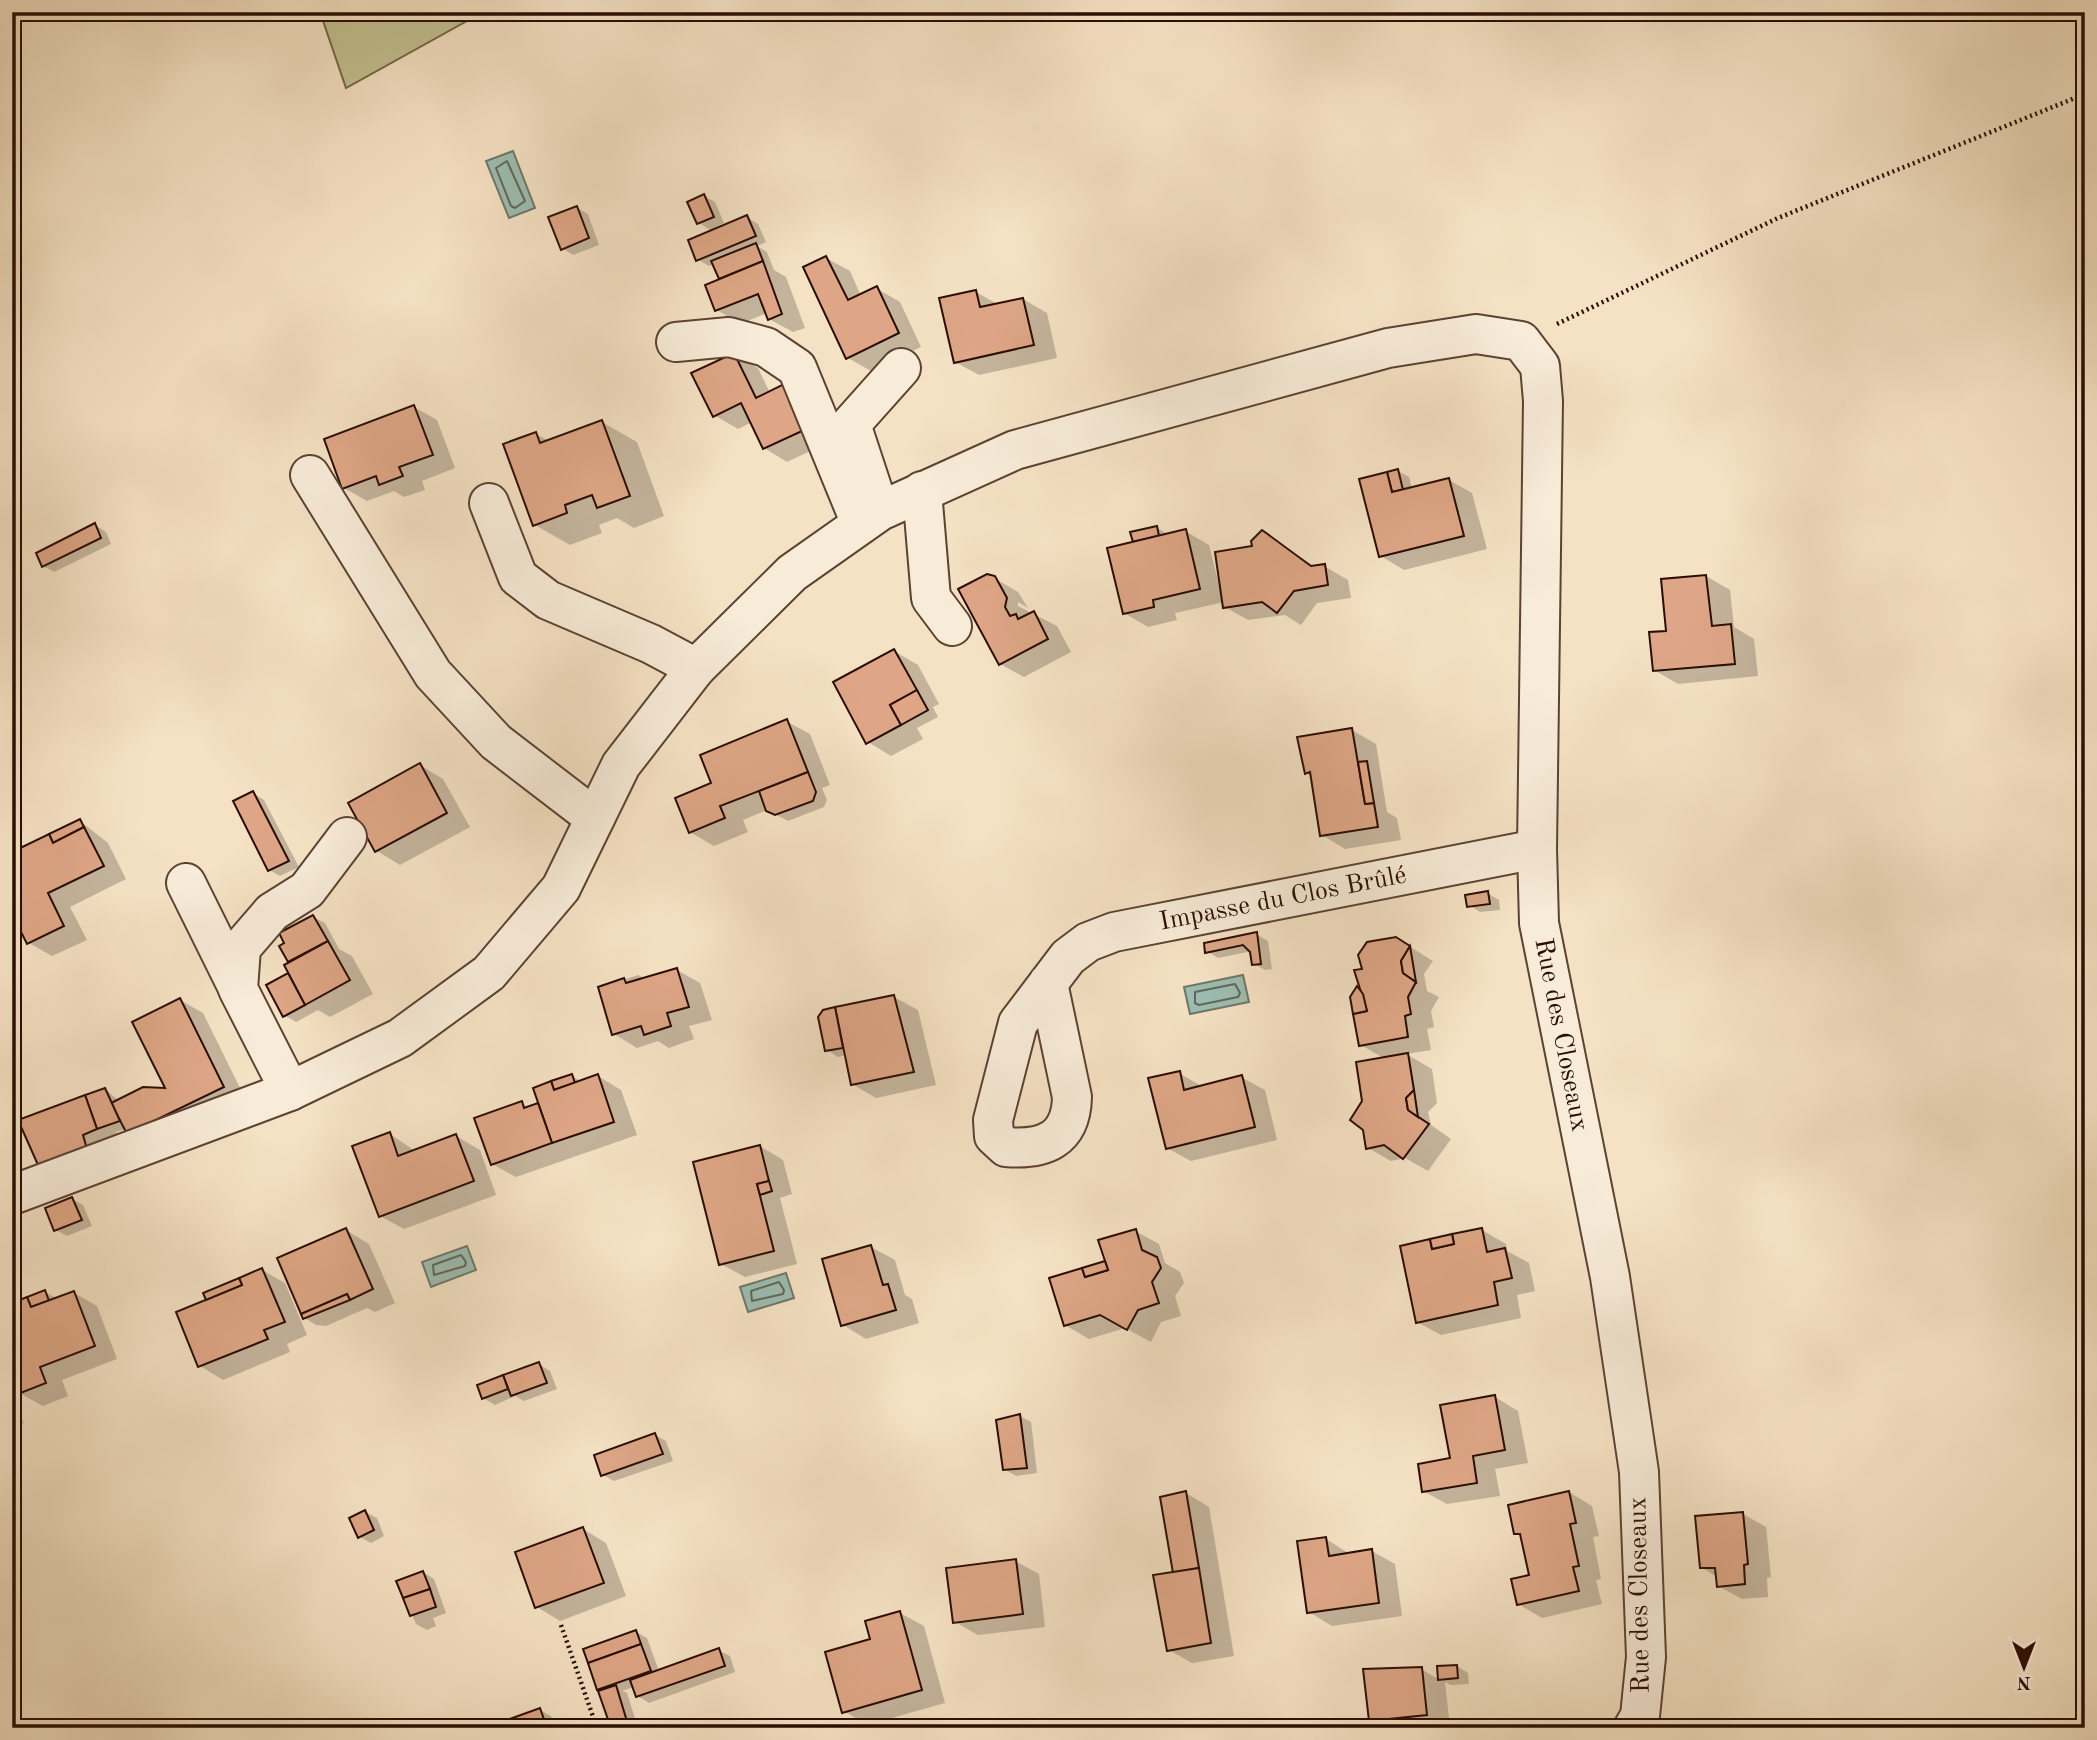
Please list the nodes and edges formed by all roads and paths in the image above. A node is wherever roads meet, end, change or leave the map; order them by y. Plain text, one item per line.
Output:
1 (2081, 12) edge
2 (2085, 34) edge
3 (2085, 94) edge
4 (1521, 341) junction
5 (676, 342) dead end
6 (901, 368) dead end
7 (310, 475) dead end
8 (922, 491) junction
9 (489, 503) dead end
10 (871, 517) junction
11 (952, 626) dead end
12 (696, 668) junction
13 (594, 818) junction
14 (347, 837) dead end
15 (1537, 849) junction
16 (186, 883) dead end
17 (1048, 983) dead end
18 (238, 989) junction
19 (290, 1091) junction
20 (12, 1195) edge
21 (561, 1625) dead end
22 (597, 1728) edge
23 (1633, 1728) edge

1 - 2 path
3 - 4 path
4 - 8 street
4 - 15 street, Rue des Closeaux
5 - 10 street
6 - 10 street
7 - 13 street
8 - 10 street
8 - 11 street
9 - 12 street
10 - 12 street
12 - 13 street
13 - 19 street
14 - 18 street
15 - 17 street, Impasse du Clos Brûlé
15 - 23 street, Rue des Closeaux
16 - 18 street
18 - 19 street
19 - 20 street
21 - 22 path

